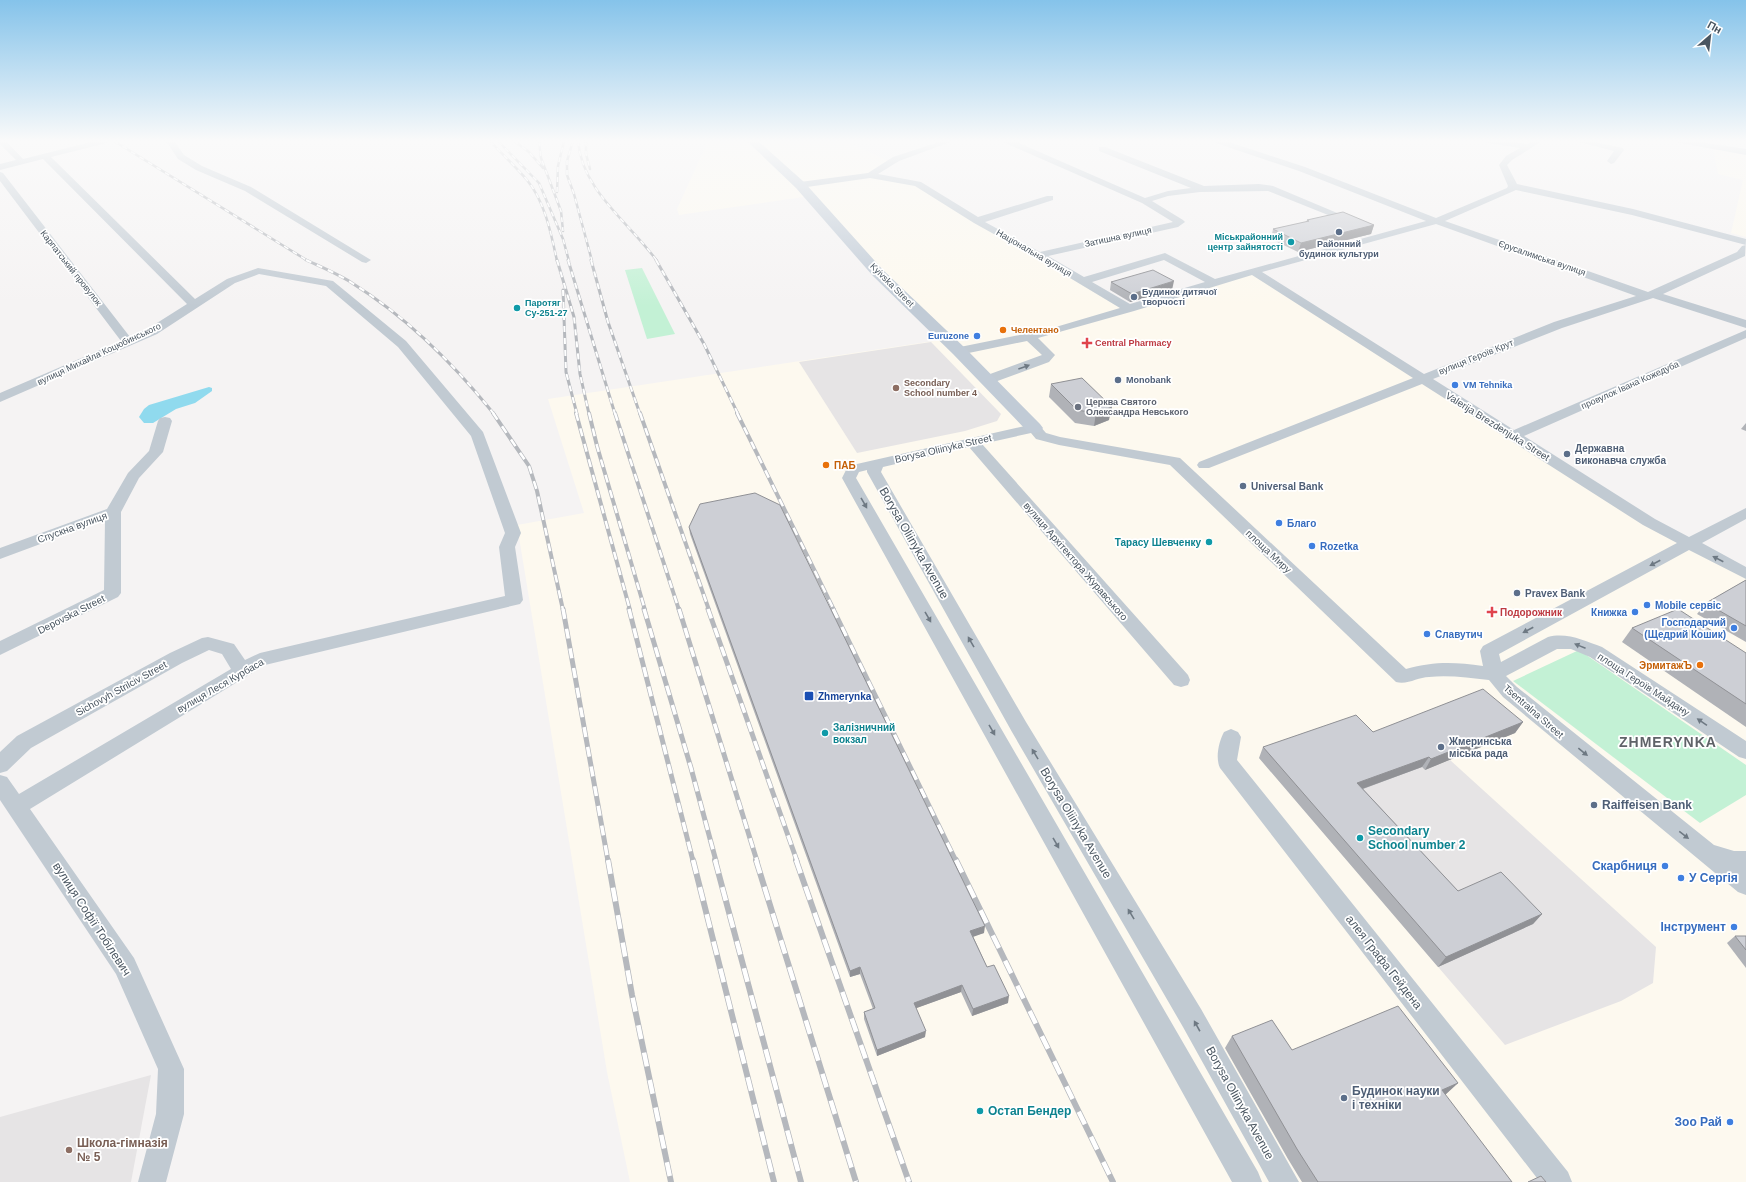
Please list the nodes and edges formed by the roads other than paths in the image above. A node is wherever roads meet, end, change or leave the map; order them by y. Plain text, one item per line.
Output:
1 (16, 196) edge
2 (85, 196) edge
3 (260, 196) edge
4 (810, 196) edge
5 (937, 196) edge
6 (1135, 196) edge
7 (1154, 196) edge
8 (1291, 196) edge
9 (1372, 196) edge
10 (1496, 196) edge
11 (1564, 196) edge
12 (1050, 198) dead end
13 (1146, 201) junction
14 (977, 221) junction
15 (1436, 221) junction
16 (1386, 235) junction
17 (1746, 242) edge
18 (1746, 248) edge
19 (1039, 255) junction
20 (366, 260) dead end
21 (1253, 271) junction
22 (1084, 281) junction
23 (1215, 283) junction
24 (1651, 295) junction
25 (194, 305) junction
26 (1130, 309) junction
27 (1746, 324) edge
28 (1746, 334) edge
29 (1030, 337) junction
30 (128, 342) junction
31 (959, 351) junction
32 (1423, 378) junction
33 (987, 380) junction
34 (0, 398) edge
35 (165, 421) dead end
36 (1034, 428) junction
37 (1513, 436) junction
38 (972, 442) junction
39 (877, 463) junction
40 (1204, 465) dead end
41 (113, 512) junction
42 (1746, 513) edge
43 (1689, 544) junction
44 (0, 554) edge
45 (1746, 574) edge
46 (514, 600) joint
47 (0, 649) edge
48 (242, 671) junction
49 (1494, 674) junction
50 (1181, 680) dead end
51 (1231, 737) dead end
52 (1746, 751) edge
53 (0, 765) edge
54 (0, 783) edge
55 (17, 806) junction
56 (1708, 853) junction
57 (1746, 861) edge
58 (1746, 885) edge
59 (152, 1182) edge
60 (1248, 1182) edge
61 (1285, 1182) edge
62 (1558, 1182) edge

1 - 30 street, Карпатський провулок
2 - 25 street
3 - 20 street
4 - 31 street, Kyivska Street
5 - 14 street, Національна вулиця
6 - 13 street, Затишна вулиця
7 - 13 street
8 - 16 street
9 - 15 street, Єрусалимська вулиця
10 - 15 street
11 - 17 street
12 - 14 street
13 - 19 street, Затишна вулиця
14 - 19 street, Національна вулиця
15 - 16 street
15 - 24 street, Єрусалимська вулиця
16 - 21 street
18 - 24 street, вулиця Героїв Крут
19 - 22 street, Національна вулиця
21 - 23 street
21 - 32 street, Valerija Brezdenjuka Street
22 - 23 street
22 - 26 street, Національна вулиця
23 - 26 street
24 - 27 street, Єрусалимська вулиця
24 - 32 street, вулиця Героїв Крут
25 - 30 street, вулиця Михайла Коцюбинського
25 - 46 street, вулиця Михайла Коцюбинського
26 - 29 street
28 - 37 street, провулок Івана Кожедуба
29 - 31 street
33 -> 29 street
30 - 34 street, вулиця Михайла Коцюбинського
31 - 33 street, Kyivska Street
32 - 37 street, Valerija Brezdenjuka Street
32 - 40 street, вулиця Героїв Крут
33 - 36 street, Kyivska Street
35 - 41 street, Спускна вулиця
36 - 38 street, Borysa Oliinyka Street
36 - 49 street, площа Миру
37 - 43 street, Valerija Brezdenjuka Street
38 - 39 street, Borysa Oliinyka Street
38 - 50 street, вулиця Архітектора Журавського
39 -> 60 street, Borysa Oliinyka Street
61 -> 39 street, Borysa Oliinyka Avenue
41 - 44 street, Спускна вулиця
41 - 47 street, Depovska Street
42 - 43 street, Tsentralna Street
45 -> 43 street, Valerija Brezdenjuka Street
43 -> 49 street, Tsentralna Street
46 - 48 street, вулиця Леся Курбаса
48 - 53 street, Sichovyh Strilciv Street
48 - 55 street, вулиця Леся Курбаса
52 -> 49 street, площа Героїв Майдану
49 -> 56 street, Tsentralna Street
51 - 62 street, алея Графа Гейдена
54 - 55 street, вулиця Софії Тобілевич
55 - 59 street, вулиця Софії Тобілевич
56 - 57 street
56 - 58 street, Tsentralna Street

